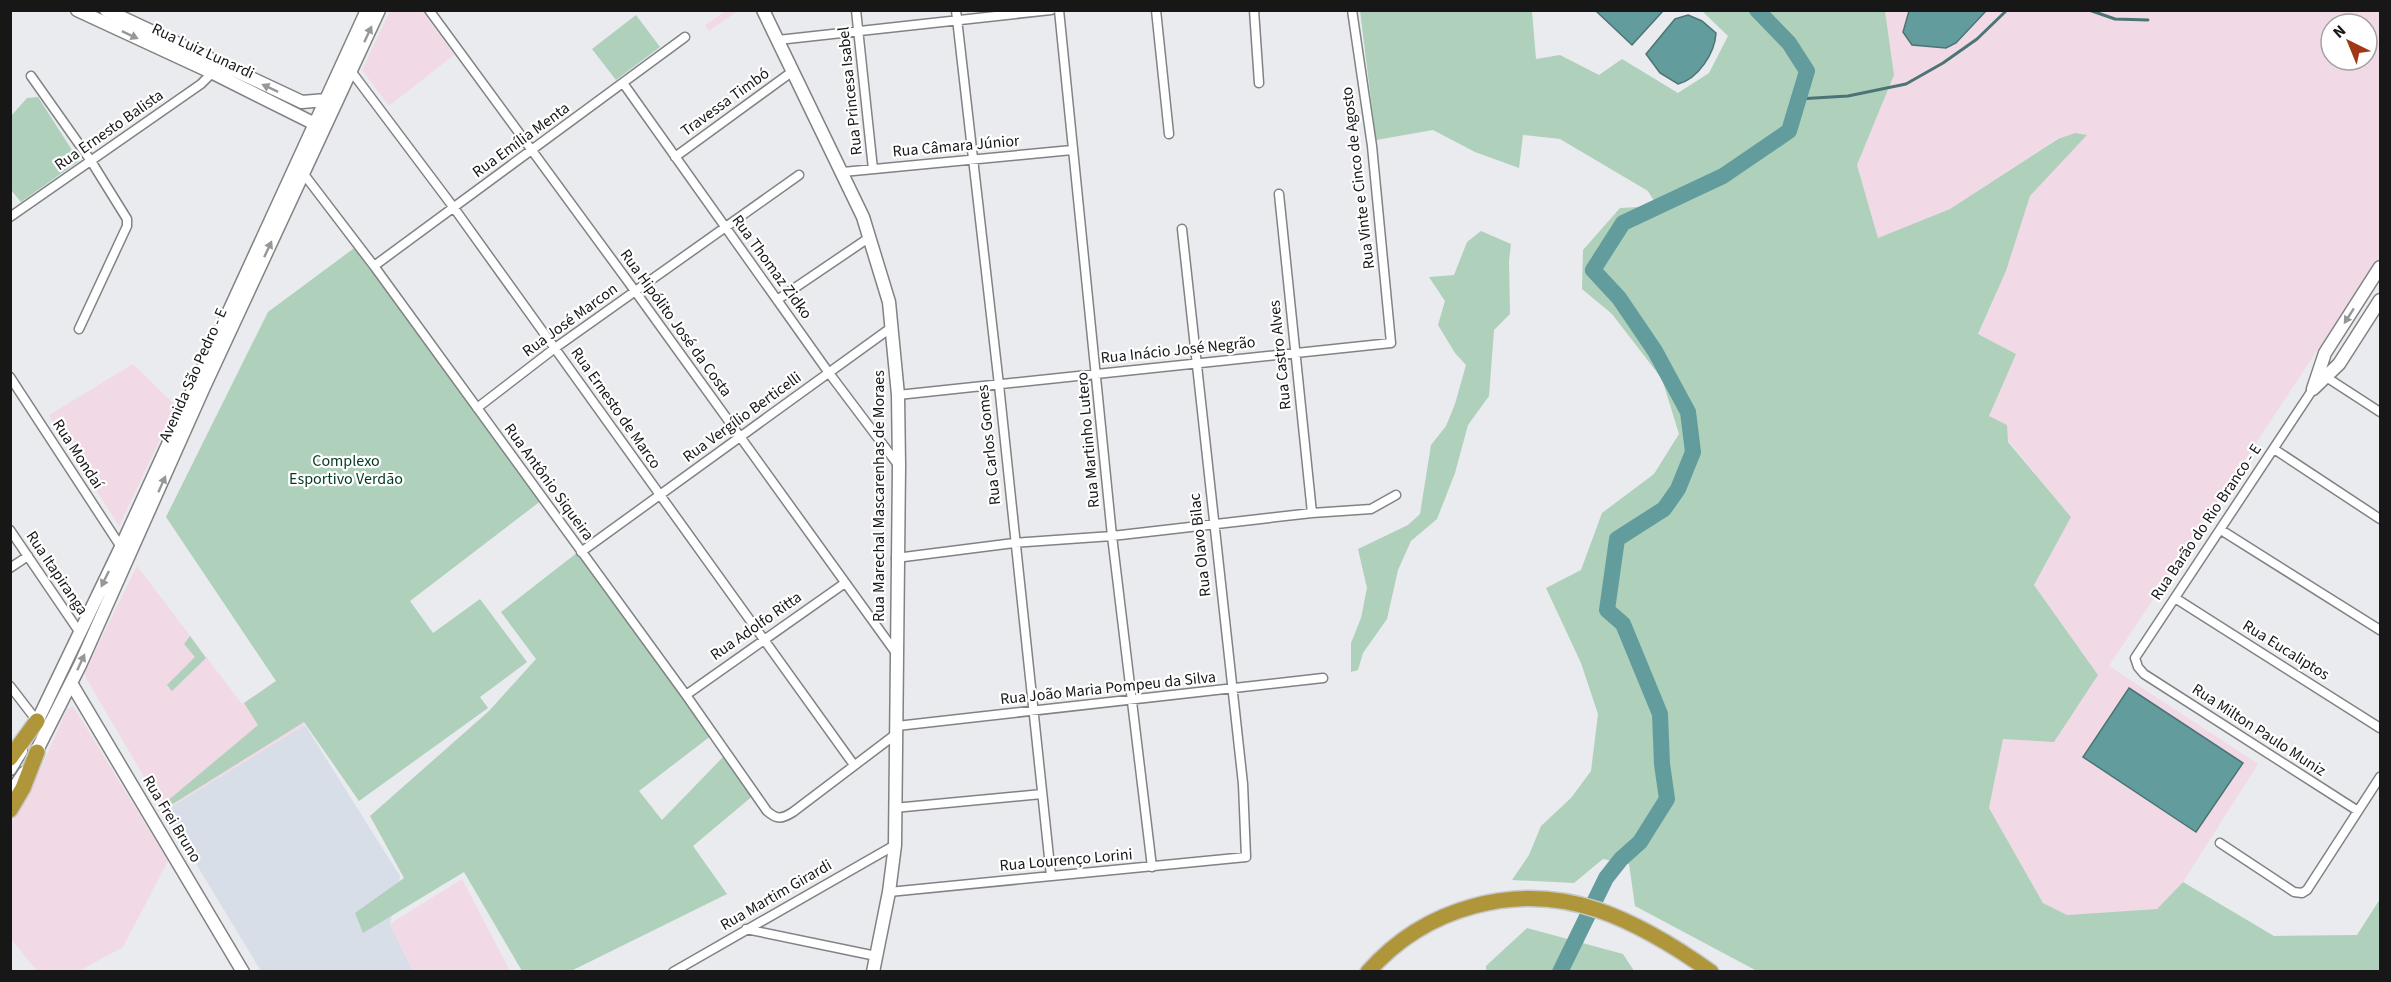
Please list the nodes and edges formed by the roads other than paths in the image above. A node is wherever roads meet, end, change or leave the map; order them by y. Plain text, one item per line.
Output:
1 (77, 10) edge
2 (106, 10) edge
3 (367, 10) edge
4 (379, 10) edge
5 (429, 10) edge
6 (763, 10) edge
7 (856, 10) edge
8 (956, 10) edge
9 (1051, 10) edge
10 (1059, 10) edge
11 (1156, 10) edge
12 (1254, 10) edge
13 (1352, 10) edge
14 (957, 21) junction
15 (858, 32) junction
16 (685, 37) dead end
17 (778, 40) junction
18 (216, 68) junction
19 (351, 71) junction
20 (793, 71) junction
21 (31, 76) dead end
22 (623, 83) junction
23 (1260, 83) dead end
24 (326, 100) junction
25 (315, 124) junction
26 (1169, 134) dead end
27 (532, 149) junction
28 (1071, 150) junction
29 (675, 157) junction
30 (972, 160) junction
31 (91, 161) junction
32 (873, 169) junction
33 (843, 172) junction
34 (303, 173) junction
35 (799, 175) dead end
36 (1279, 194) dead end
37 (454, 208) junction
38 (10, 217) edge
39 (726, 228) junction
40 (1182, 229) dead end
41 (870, 237) junction
42 (374, 266) junction
43 (2380, 267) edge
44 (636, 291) junction
45 (777, 300) junction
46 (2380, 300) edge
47 (892, 327) junction
48 (79, 329) dead end
49 (1390, 343) joint
50 (555, 348) junction
51 (1295, 353) junction
52 (1197, 364) junction
53 (829, 373) junction
54 (1096, 373) junction
55 (2322, 375) junction
56 (10, 377) edge
57 (999, 385) junction
58 (2313, 389) joint
59 (898, 395) junction
60 (477, 408) junction
61 (2380, 412) edge
62 (740, 437) junction
63 (2274, 449) junction
64 (898, 466) junction
65 (659, 495) junction
66 (1396, 495) dead end
67 (1312, 513) junction
68 (2380, 519) edge
69 (1213, 524) junction
70 (10, 530) edge
71 (2221, 530) junction
72 (1112, 536) junction
73 (1014, 543) junction
74 (121, 547) junction
75 (581, 552) junction
76 (28, 556) junction
77 (896, 558) junction
78 (10, 568) edge
79 (845, 583) junction
80 (2175, 598) junction
81 (2380, 630) edge
82 (80, 633) junction
83 (763, 639) junction
84 (896, 654) junction
85 (2144, 674) joint
86 (1323, 678) dead end
87 (71, 683) junction
88 (10, 686) edge
89 (1231, 689) junction
90 (686, 695) junction
91 (1131, 699) junction
92 (1033, 712) junction
93 (37, 721) junction
94 (2380, 728) edge
95 (896, 730) junction
96 (37, 752) junction
97 (10, 758) edge
98 (854, 765) junction
99 (10, 769) edge
100 (2380, 777) edge
101 (10, 794) edge
102 (1042, 794) junction
103 (894, 808) junction
104 (10, 810) edge
105 (2358, 811) junction
106 (2220, 843) dead end
107 (895, 845) junction
108 (1246, 857) joint
109 (1152, 867) junction
110 (1051, 876) junction
111 (889, 892) junction
112 (746, 929) junction
113 (876, 956) junction
114 (243, 972) edge
115 (672, 972) edge
116 (873, 972) edge
117 (1368, 972) edge
118 (1711, 972) edge

1 -> 18 street, Rua Luiz Lunardi
2 - 18 street, Rua Luiz Lunardi
3 - 24 street, Avenida São Pedro - E
19 -> 4 street, Avenida São Pedro - E
5 - 27 street, Rua Hipólito José da Costa
6 - 17 street, Rua Marechal Mascarenhas de Moraes
7 - 15 street, Rua Princesa Isabel
8 - 14 street, Rua Carlos Gomes
9 - 14 street
10 - 28 street, Rua Martinho Lutero
11 - 26 street
12 - 23 street
13 - 49 street, Rua Vinte e Cinco de Agosto
14 - 15 street
14 - 30 street, Rua Carlos Gomes
15 - 17 street
15 - 32 street, Rua Princesa Isabel
16 - 22 street, Rua Emília Menta
17 - 20 street, Rua Marechal Mascarenhas de Moraes
24 -> 18 street, Rua Luiz Lunardi
18 - 25 street, Rua Luiz Lunardi
18 - 31 street, Rua Ernesto Balista
19 - 34 street, Avenida São Pedro - E
19 - 37 street, Rua Ernesto de Marco
20 - 29 street, Travessa Timbó
20 - 33 street, Rua Marechal Mascarenhas de Moraes
21 - 31 street
22 - 27 street, Rua Emília Menta
22 - 29 street, Rua Thomaz Zidko
24 - 25 street, Avenida São Pedro - E
25 - 74 street, Avenida São Pedro - E
27 - 37 street, Rua Emília Menta
27 - 44 street, Rua Hipólito José da Costa
28 - 30 street, Rua Câmara Júnior
28 - 54 street, Rua Martinho Lutero
29 - 39 street, Rua Thomaz Zidko
30 - 32 street, Rua Câmara Júnior
30 - 57 street, Rua Carlos Gomes
31 - 38 street, Rua Ernesto Balista
31 - 48 street
32 - 33 street, Rua Câmara Júnior
33 - 41 street, Rua Marechal Mascarenhas de Moraes
34 - 42 street, Rua Antônio Siqueira
87 -> 34 street, Avenida São Pedro - E
35 - 39 street, Rua José Marcon
36 - 51 street, Rua Castro Alves
37 - 42 street, Rua Emília Menta
37 - 50 street, Rua Ernesto de Marco
39 - 44 street, Rua José Marcon
39 - 45 street, Rua Thomaz Zidko
40 - 52 street, Rua Olavo Bilac
41 - 45 street
41 - 47 street, Rua Marechal Mascarenhas de Moraes
42 - 60 street, Rua Antônio Siqueira
43 -> 55 street, Rua Barão do Rio Branco - E
44 - 50 street, Rua José Marcon
44 - 62 street, Rua Hipólito José da Costa
45 - 53 street, Rua Thomaz Zidko
46 - 55 street, Rua Barão do Rio Branco - E
47 - 53 street, Rua Vergílio Berticelli
47 - 59 street, Rua Marechal Mascarenhas de Moraes
49 - 51 street, Rua Inácio José Negrão
50 - 60 street, Rua José Marcon
50 - 65 street, Rua Ernesto de Marco
51 - 52 street, Rua Inácio José Negrão
51 - 67 street, Rua Castro Alves
52 - 54 street, Rua Inácio José Negrão
52 - 69 street, Rua Olavo Bilac
53 - 62 street, Rua Vergílio Berticelli
53 - 64 street, Rua Thomaz Zidko
54 - 57 street, Rua Inácio José Negrão
54 - 72 street, Rua Martinho Lutero
55 - 58 street, Rua Barão do Rio Branco - E
55 - 61 street
56 - 74 street, Rua Mondaí
57 - 59 street, Rua Inácio José Negrão
57 - 73 street, Rua Carlos Gomes
58 - 63 street, Rua Barão do Rio Branco - E
59 - 64 street, Rua Marechal Mascarenhas de Moraes
60 - 75 street, Rua Antônio Siqueira
62 - 65 street, Rua Vergílio Berticelli
62 - 79 street, Rua Hipólito José da Costa
63 - 68 street
63 - 71 street, Rua Barão do Rio Branco - E
64 - 77 street, Rua Marechal Mascarenhas de Moraes
65 - 75 street, Rua Vergílio Berticelli
65 - 83 street, Rua Ernesto de Marco
66 - 67 street
67 - 69 street
69 - 72 street
69 - 89 street, Rua Olavo Bilac
70 - 76 street, Rua Itapiranga
71 - 80 street, Rua Barão do Rio Branco - E
71 - 81 street
72 - 73 street
72 - 91 street, Rua Martinho Lutero
73 - 77 street
73 - 92 street, Rua Carlos Gomes
74 -> 82 street, Avenida São Pedro - E
75 - 90 street, Rua Antônio Siqueira
76 - 78 street
76 - 82 street, Rua Itapiranga
77 - 84 street, Rua Marechal Mascarenhas de Moraes
79 - 83 street, Rua Adolfo Ritta
79 - 84 street, Rua Hipólito José da Costa
80 - 85 street, Rua Barão do Rio Branco - E
80 - 94 street, Rua Eucaliptos
82 - 93 street, Avenida São Pedro - E
83 - 90 street, Rua Adolfo Ritta
83 - 98 street, Rua Ernesto de Marco
84 - 95 street, Rua Marechal Mascarenhas de Moraes
85 - 105 street, Rua Milton Paulo Muniz
86 - 89 street, Rua João Maria Pompeu da Silva
87 - 96 street, Avenida São Pedro - E
87 - 114 street, Rua Frei Bruno
88 - 93 street
89 - 91 street, Rua João Maria Pompeu da Silva
89 - 108 street, Rua Olavo Bilac
90 - 98 street, Rua Antônio Siqueira
91 - 92 street, Rua João Maria Pompeu da Silva
91 - 109 street, Rua Martinho Lutero
92 - 95 street, Rua João Maria Pompeu da Silva
92 - 102 street, Rua Carlos Gomes
93 - 97 highway
93 - 99 street, Avenida São Pedro - E
95 - 98 street
95 - 103 street, Rua Marechal Mascarenhas de Moraes
96 - 101 street, Avenida São Pedro - E
96 - 104 highway
100 - 105 street
102 - 103 street
102 - 110 street, Rua Carlos Gomes
103 - 107 street, Rua Marechal Mascarenhas de Moraes
105 - 106 street
107 - 111 street, Rua Marechal Mascarenhas de Moraes
107 - 112 street, Rua Martim Girardi
108 - 109 street, Rua Lourenço Lorini
109 - 110 street, Rua Lourenço Lorini
110 - 111 street, Rua Lourenço Lorini
111 - 113 street, Rua Marechal Mascarenhas de Moraes
112 - 113 street
112 - 115 street, Rua Martim Girardi
113 - 116 street, Rua Marechal Mascarenhas de Moraes
117 - 118 highway

